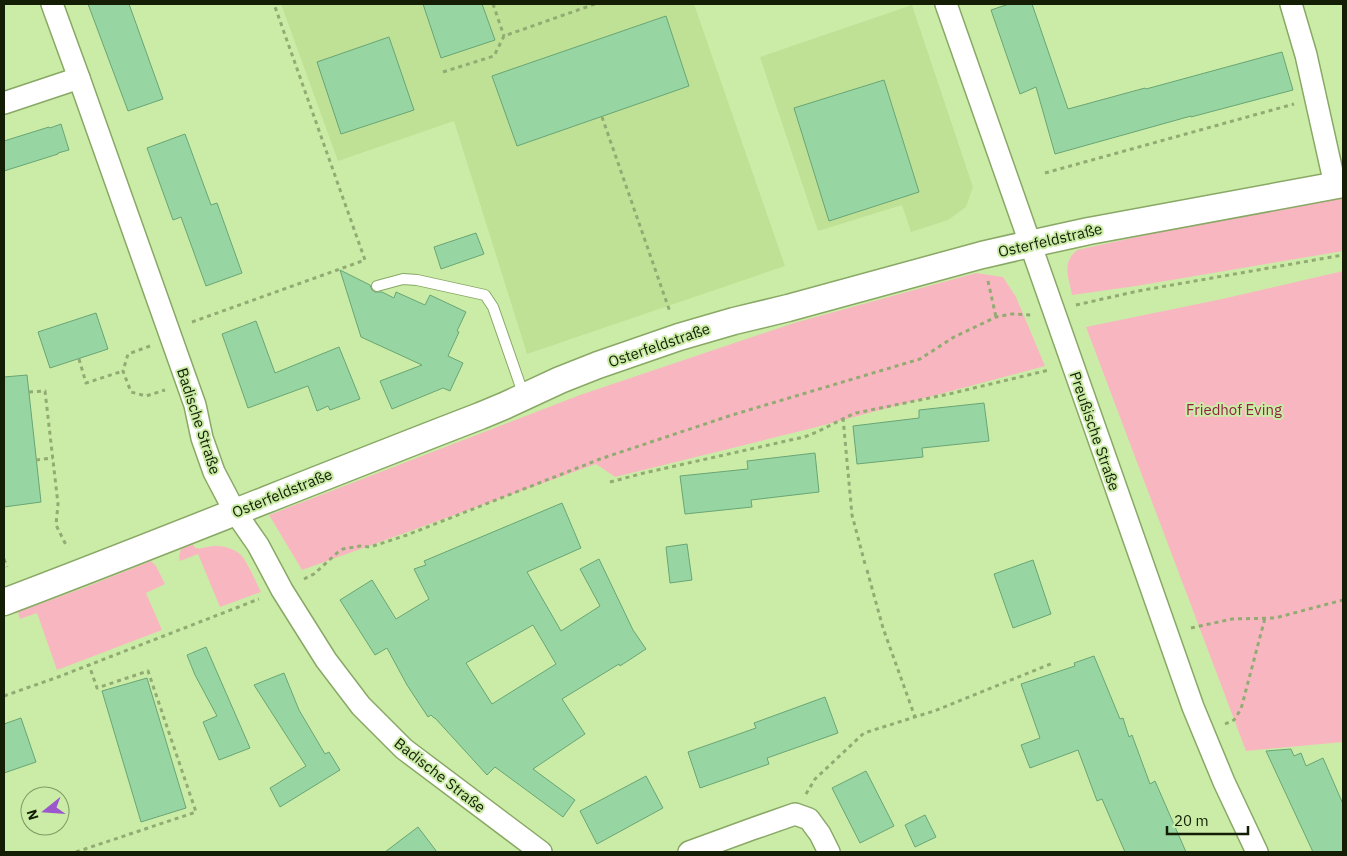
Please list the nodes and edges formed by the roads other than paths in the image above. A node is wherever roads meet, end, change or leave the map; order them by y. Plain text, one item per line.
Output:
1 (52, 4) edge
2 (946, 4) edge
3 (1291, 4) edge
4 (79, 78) junction
5 (4, 102) edge
6 (1339, 184) edge
7 (1030, 244) junction
8 (377, 286) dead end
9 (524, 397) junction
10 (235, 512) junction
11 (4, 602) edge
12 (532, 850) edge
13 (689, 852) edge
14 (829, 852) edge
15 (1256, 852) edge

1 - 4 street, Badische Straße
2 - 7 street, Preußische Straße
3 - 6 street
4 - 5 street
4 - 10 street, Badische Straße
6 - 7 street, Osterfeldstraße
7 - 9 street, Osterfeldstraße
7 - 15 street, Preußische Straße
8 - 9 lane
9 - 10 street, Osterfeldstraße
10 - 11 street, Osterfeldstraße
10 - 12 street, Badische Straße
13 - 14 street

